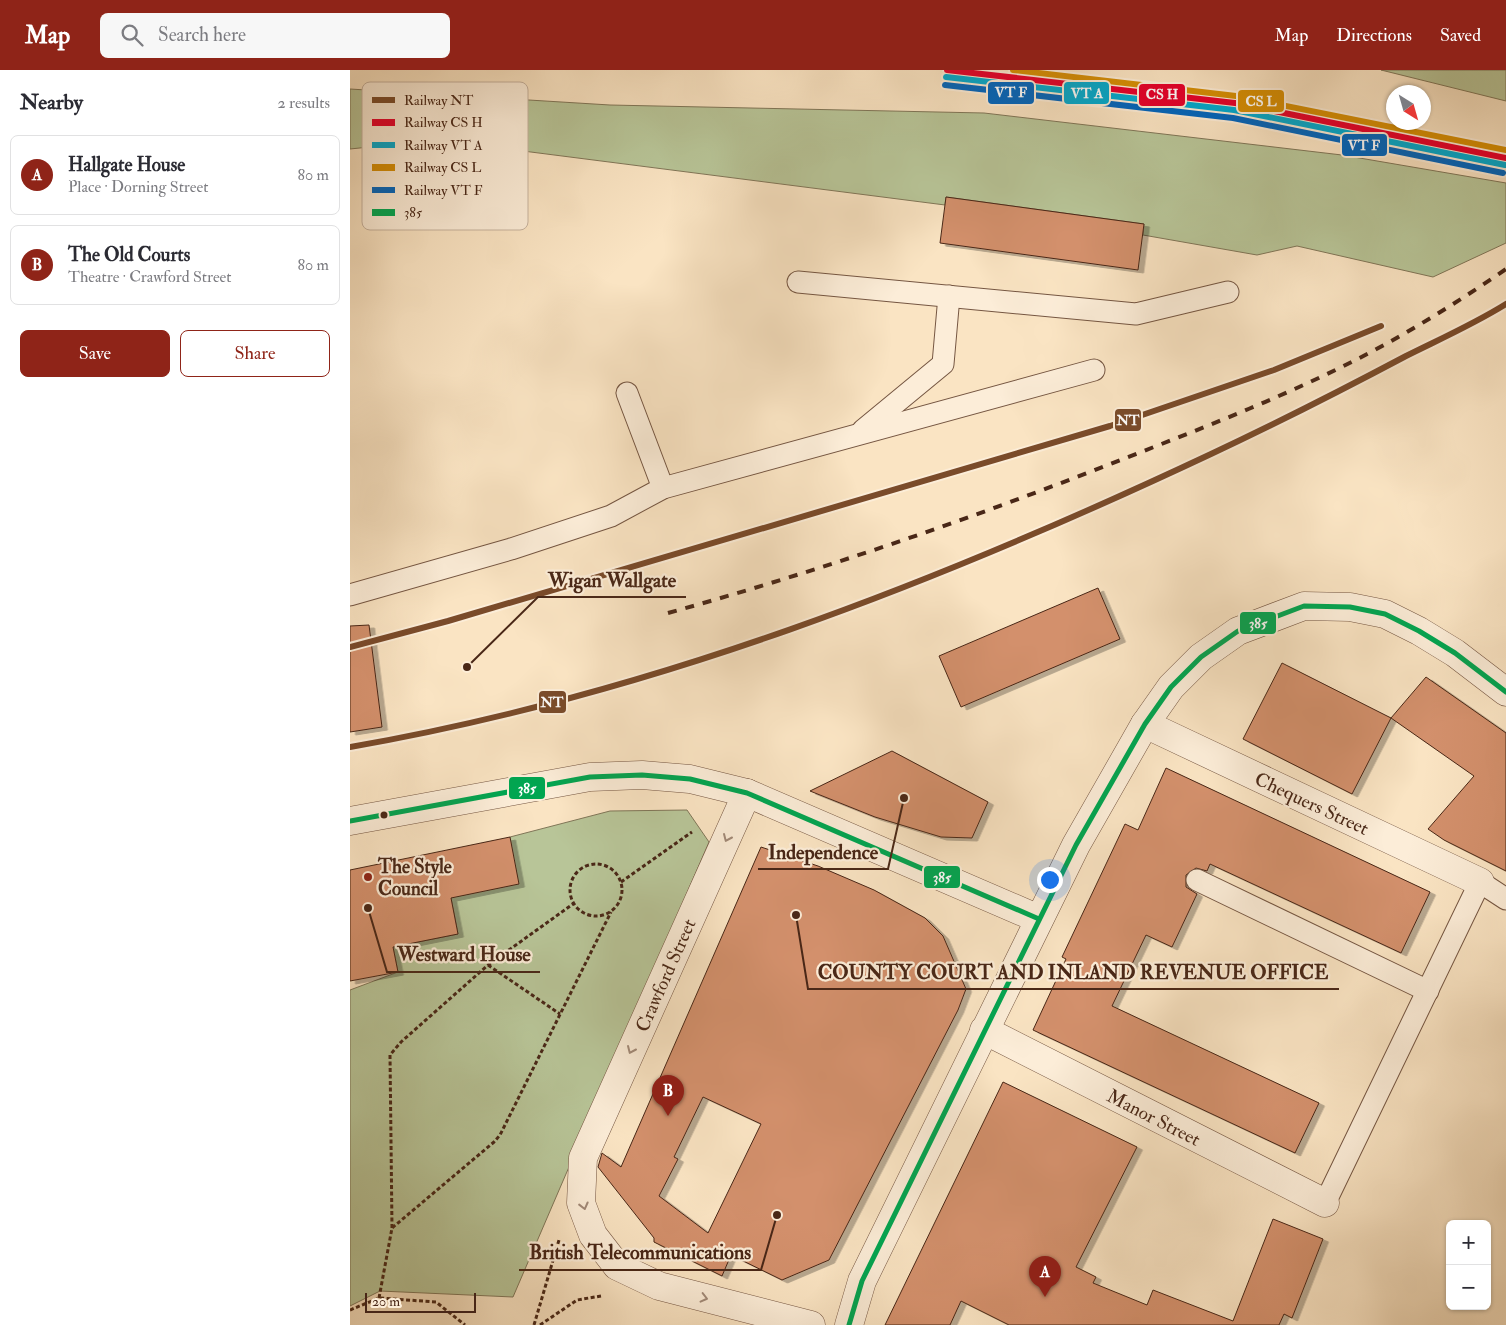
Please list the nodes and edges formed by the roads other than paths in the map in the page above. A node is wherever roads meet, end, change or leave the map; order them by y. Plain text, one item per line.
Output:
1 (798, 282) dead end
2 (1228, 292) dead end
3 (949, 296) junction
4 (1094, 370) dead end
5 (627, 392) dead end
6 (857, 435) junction
7 (663, 488) junction
8 (350, 595) edge
9 (1506, 692) edge
10 (1145, 724) junction
11 (747, 793) junction
12 (350, 821) edge
13 (1197, 880) dead end
14 (1480, 882) junction
15 (1506, 899) edge
16 (1039, 920) junction
17 (1428, 991) junction
18 (984, 1030) junction
19 (1325, 1203) joint
20 (811, 1325) edge
21 (849, 1325) edge

1 - 3 lane
2 - 3 lane
3 - 6 lane
4 - 6 lane
5 - 7 lane
6 - 7 lane
7 - 8 lane
9 - 10 street
10 - 14 street, Chequers Street
10 - 16 street
11 - 12 street
11 - 16 street
11 -> 20 street, Crawford Street
13 - 17 lane
14 - 15 lane
14 - 17 lane
16 - 18 street
17 - 19 lane
18 - 19 street, Manor Street
18 - 21 street

